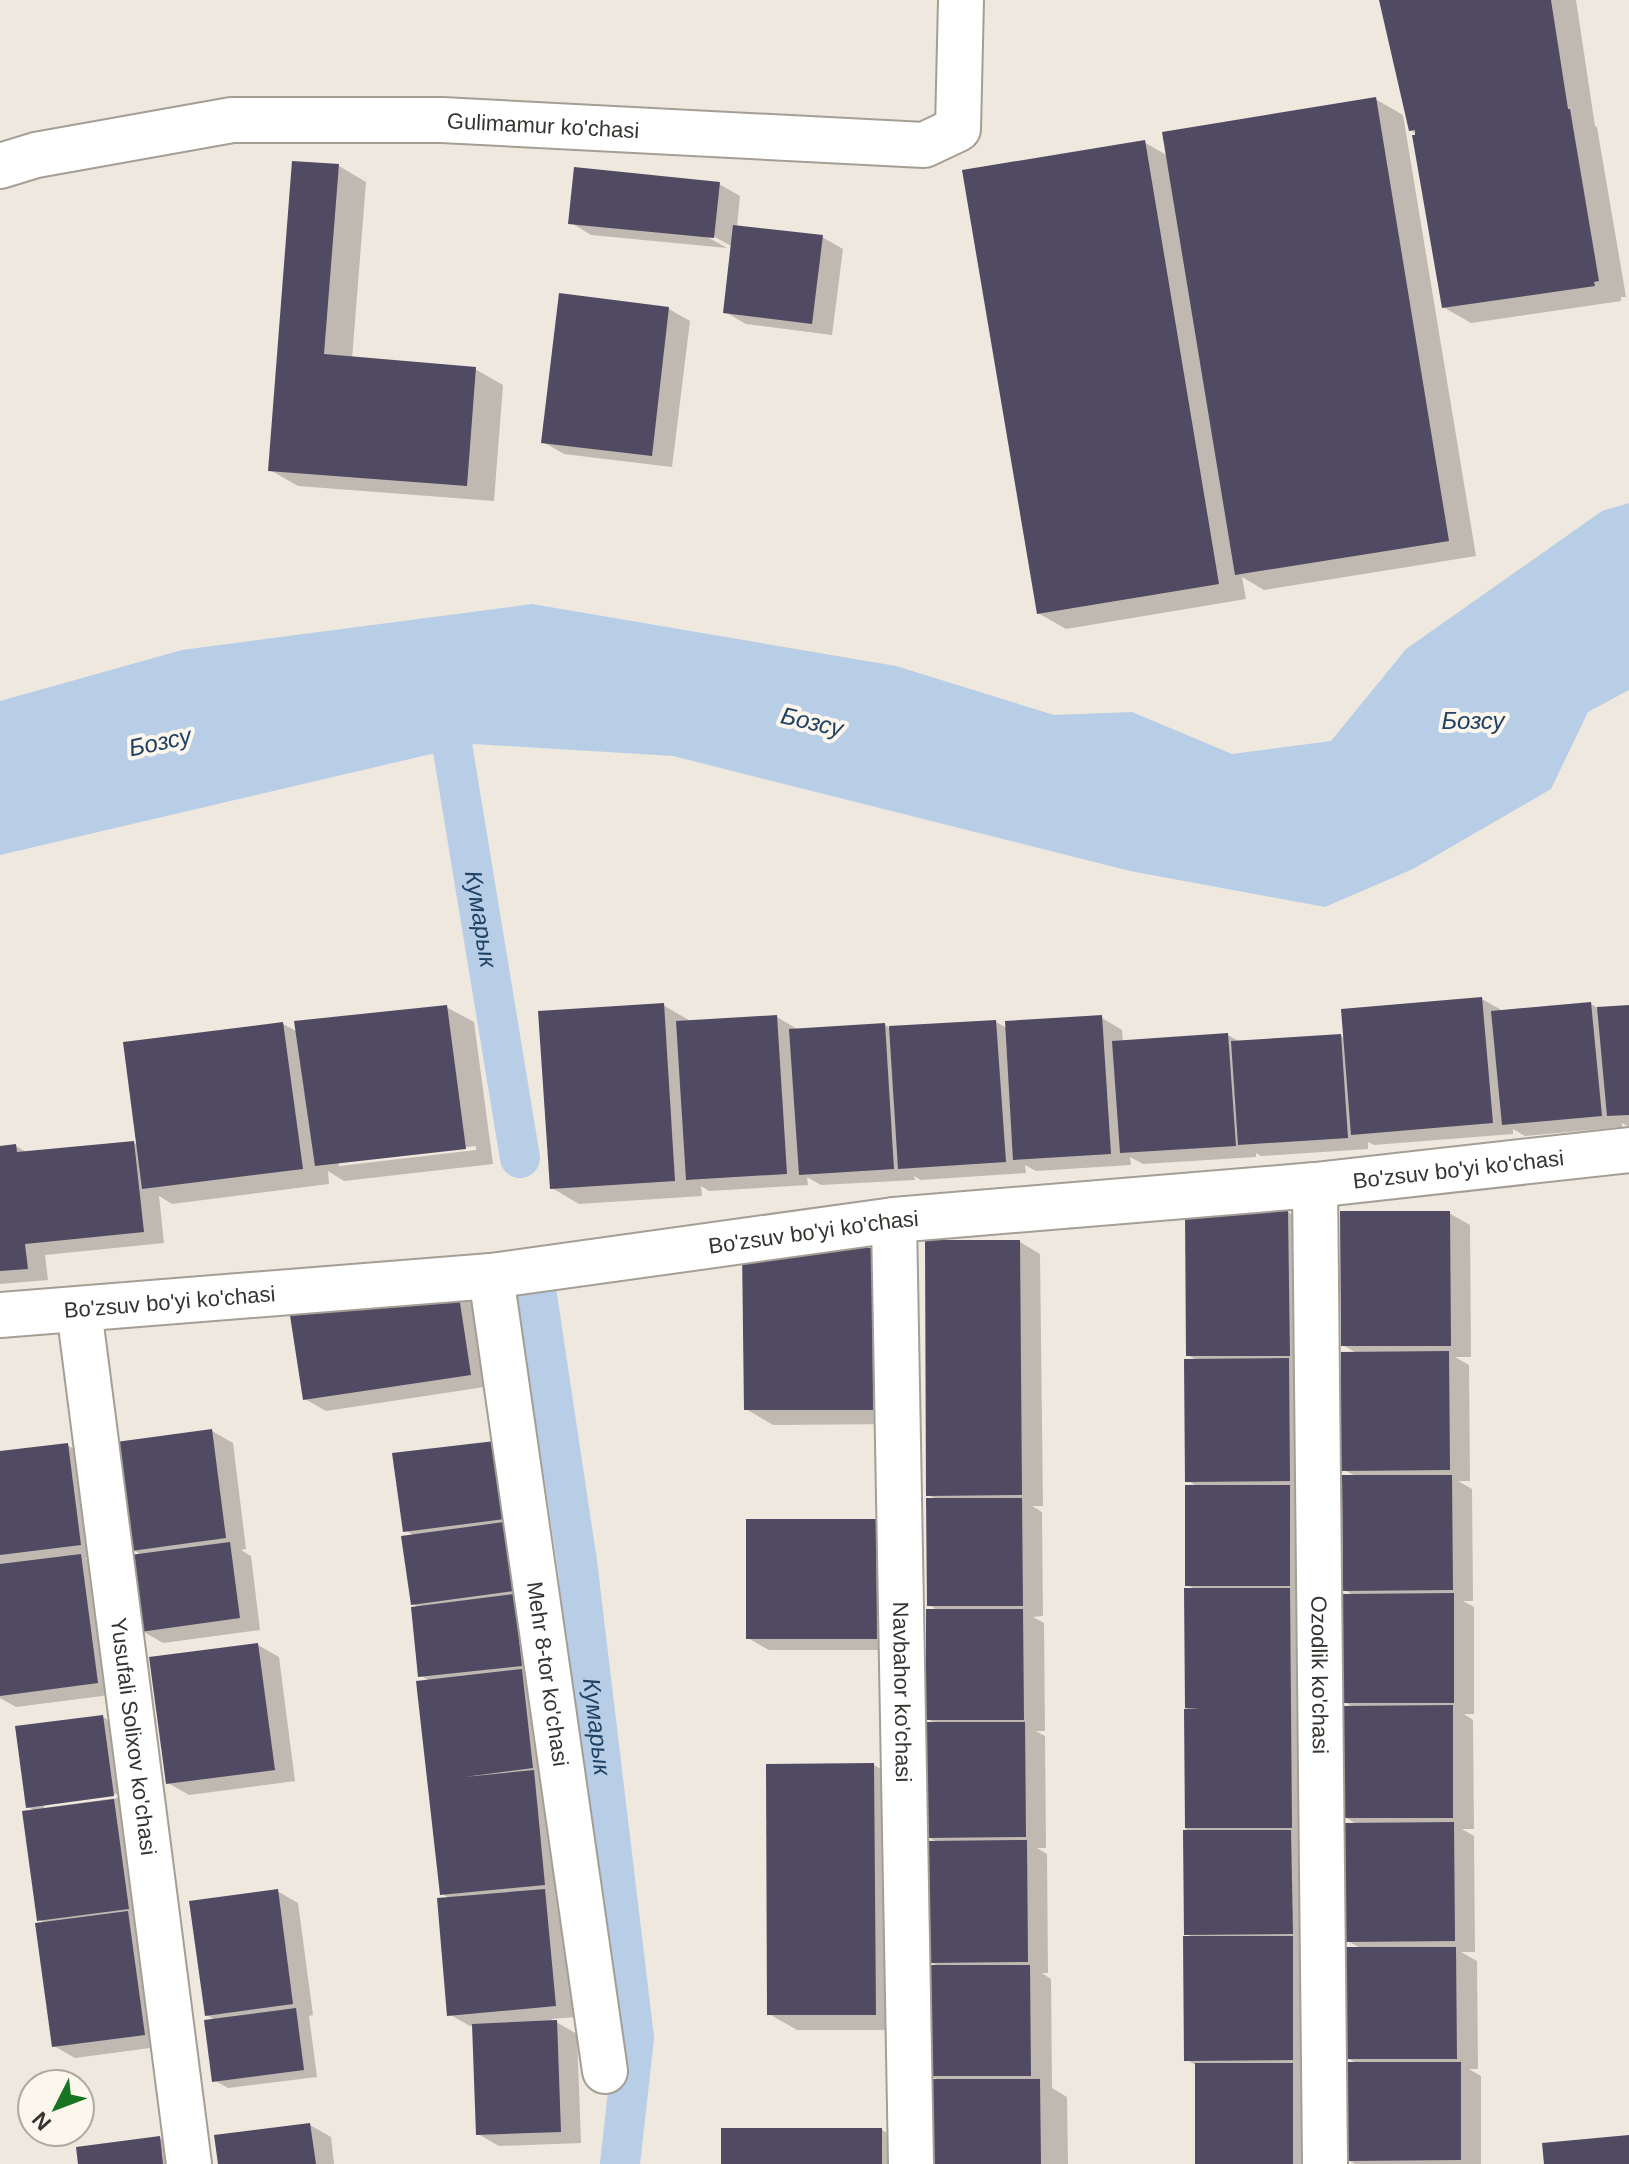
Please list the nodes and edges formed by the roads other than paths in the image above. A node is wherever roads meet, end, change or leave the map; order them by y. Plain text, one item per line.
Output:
1 (961, 0) edge
2 (0, 166) edge
3 (1629, 1150) edge
4 (1315, 1185) junction
5 (894, 1220) junction
6 (491, 1276) junction
7 (79, 1310) junction
8 (0, 1315) edge
9 (605, 2071) dead end
10 (189, 2164) edge
11 (911, 2164) edge
12 (1325, 2164) edge

1 - 2 street, Gulimamur ko'chasi
3 - 4 street, Bo'zsuv bo'yi ko'chasi
4 - 5 street, Bo'zsuv bo'yi ko'chasi
4 - 12 street, Ozodlik ko'chasi
5 - 6 street, Bo'zsuv bo'yi ko'chasi
5 - 11 street, Navbahor ko'chasi
6 - 7 street, Bo'zsuv bo'yi ko'chasi
6 - 9 street, Mehr 8-tor ko'chasi
7 - 8 street, Bo'zsuv bo'yi ko'chasi
7 - 10 street, Yusufali Solixov ko'chasi

